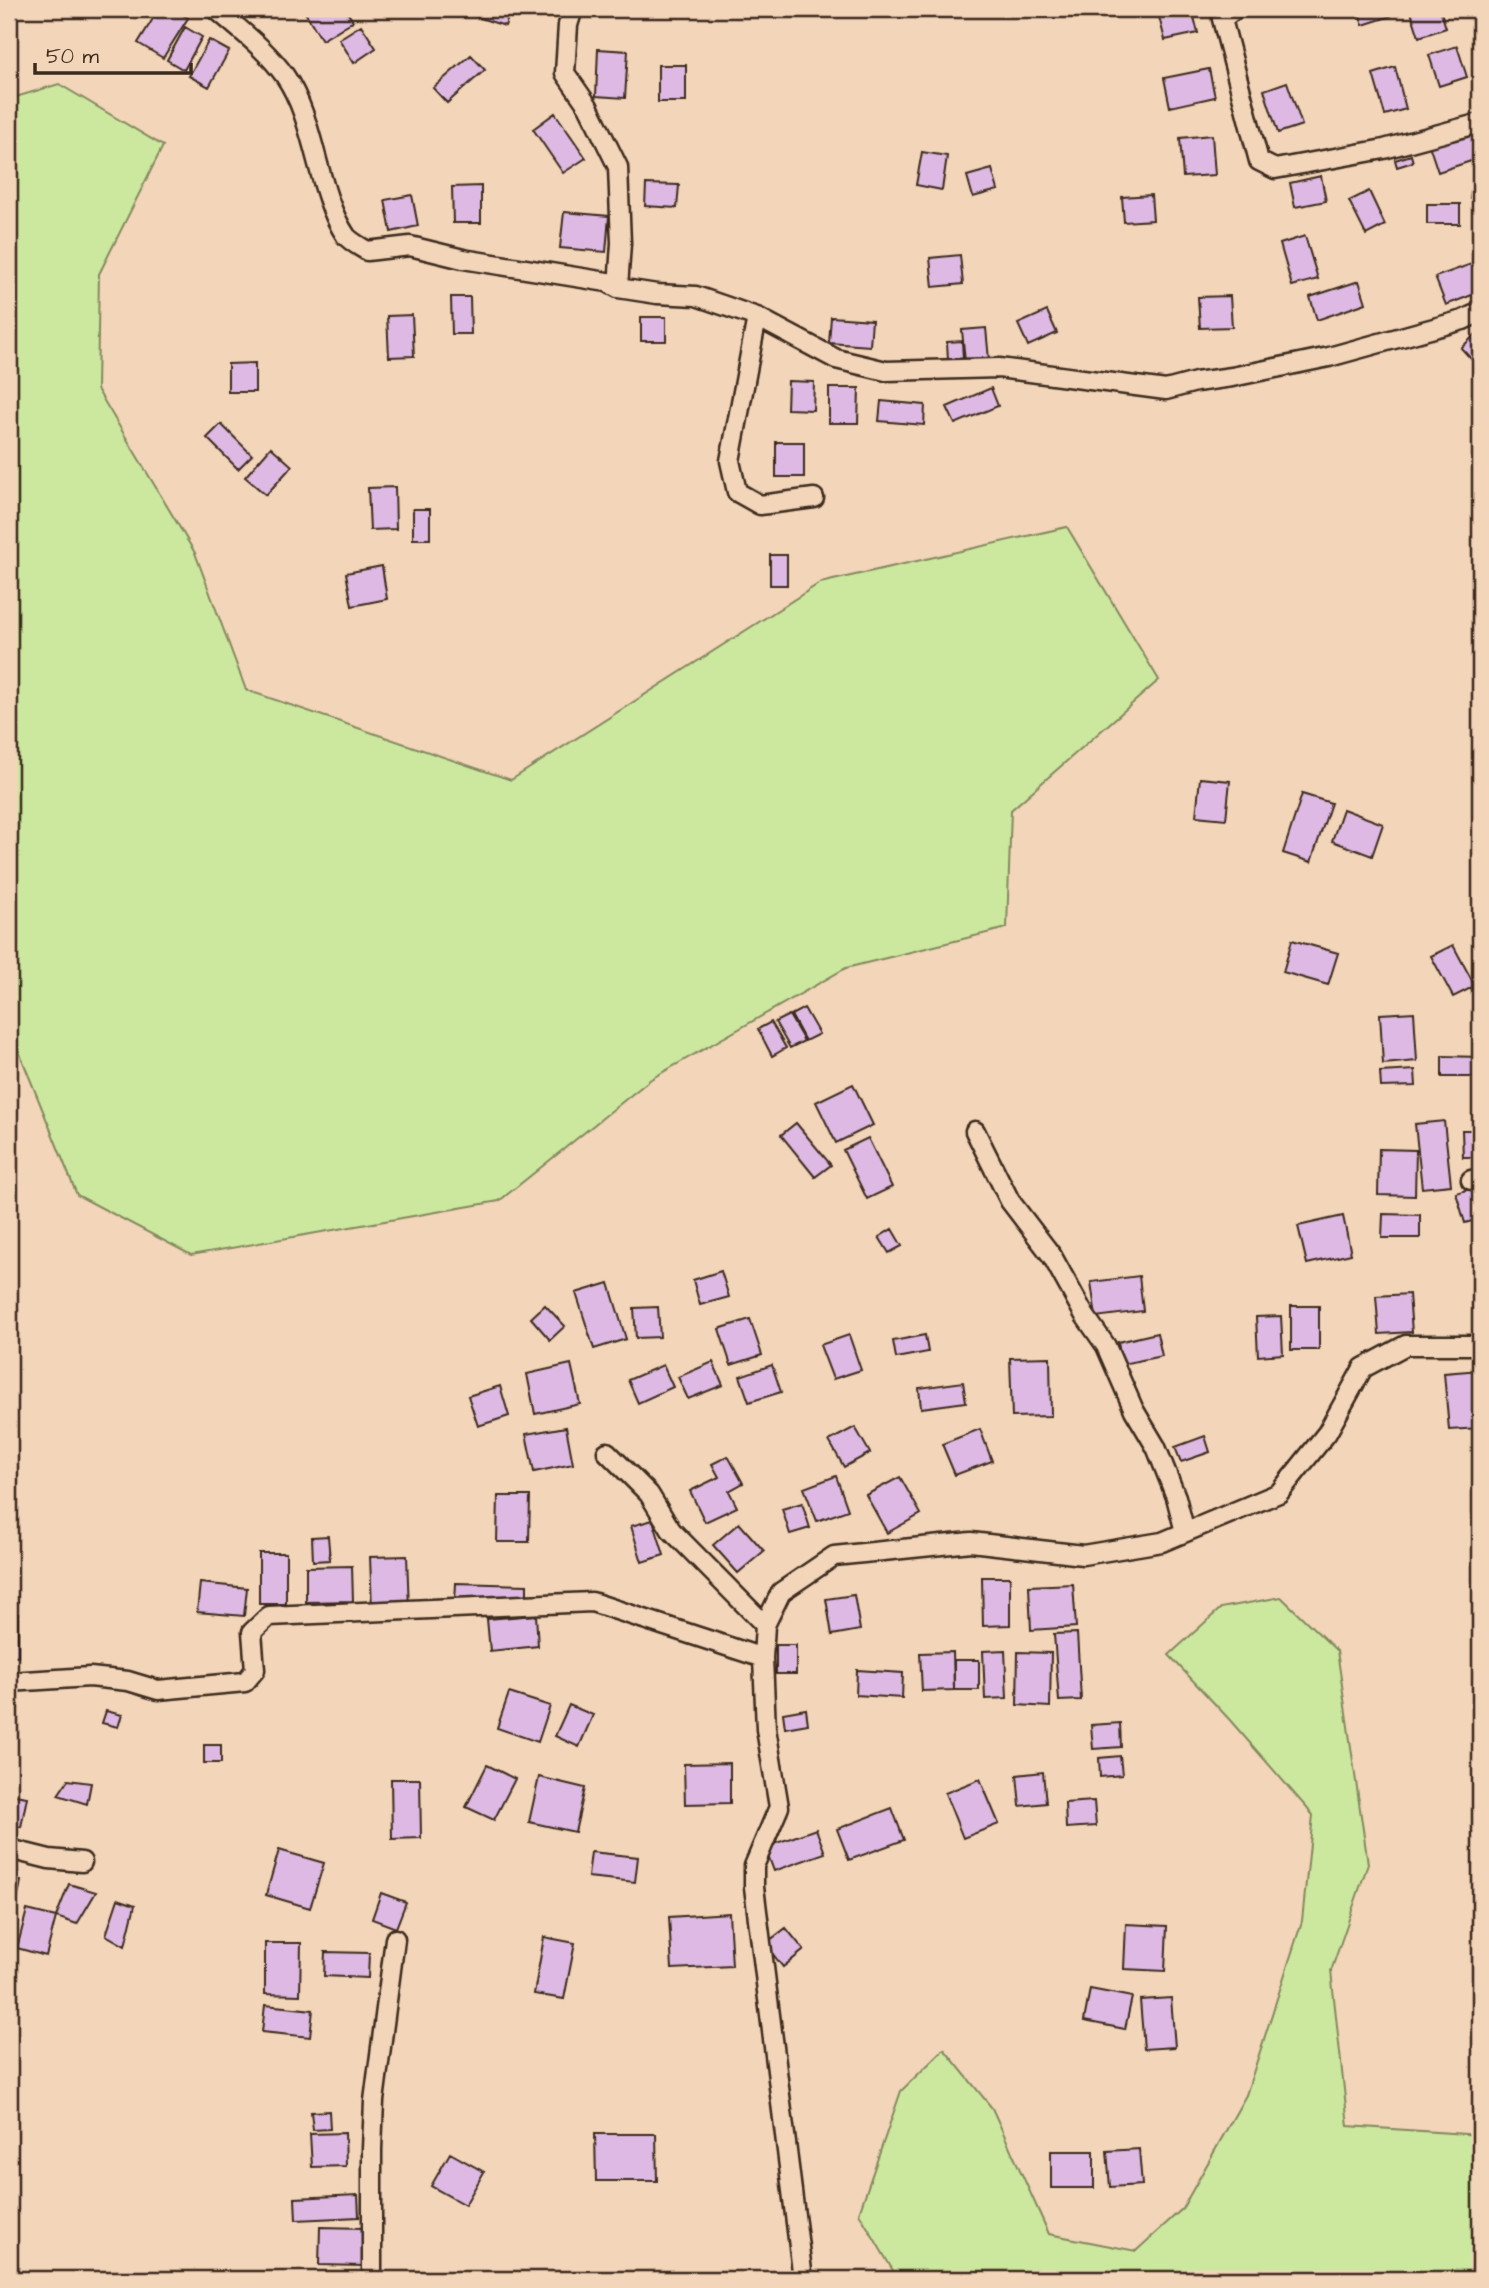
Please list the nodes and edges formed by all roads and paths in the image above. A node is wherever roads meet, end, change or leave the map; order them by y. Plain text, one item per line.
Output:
1 (216, 9) edge
2 (573, 9) edge
3 (1235, 9) edge
4 (1480, 123) edge
5 (618, 288) junction
6 (1480, 313) edge
7 (757, 317) junction
8 (814, 498) dead end
9 (975, 1131) dead end
10 (1480, 1345) edge
11 (607, 1452) dead end
12 (1185, 1532) junction
13 (765, 1625) junction
14 (763, 1658) junction
15 (9, 1682) edge
16 (9, 1849) edge
17 (82, 1862) dead end
18 (395, 1939) dead end
19 (373, 2279) edge
20 (803, 2279) edge

1 - 5 street
2 - 5 street
3 - 4 street
5 - 7 street
6 - 7 street
7 - 8 street
9 - 12 street
10 - 12 street
11 - 13 street
12 - 13 street
13 - 14 street
14 - 15 street
14 - 20 street
16 - 17 street
18 - 19 street

